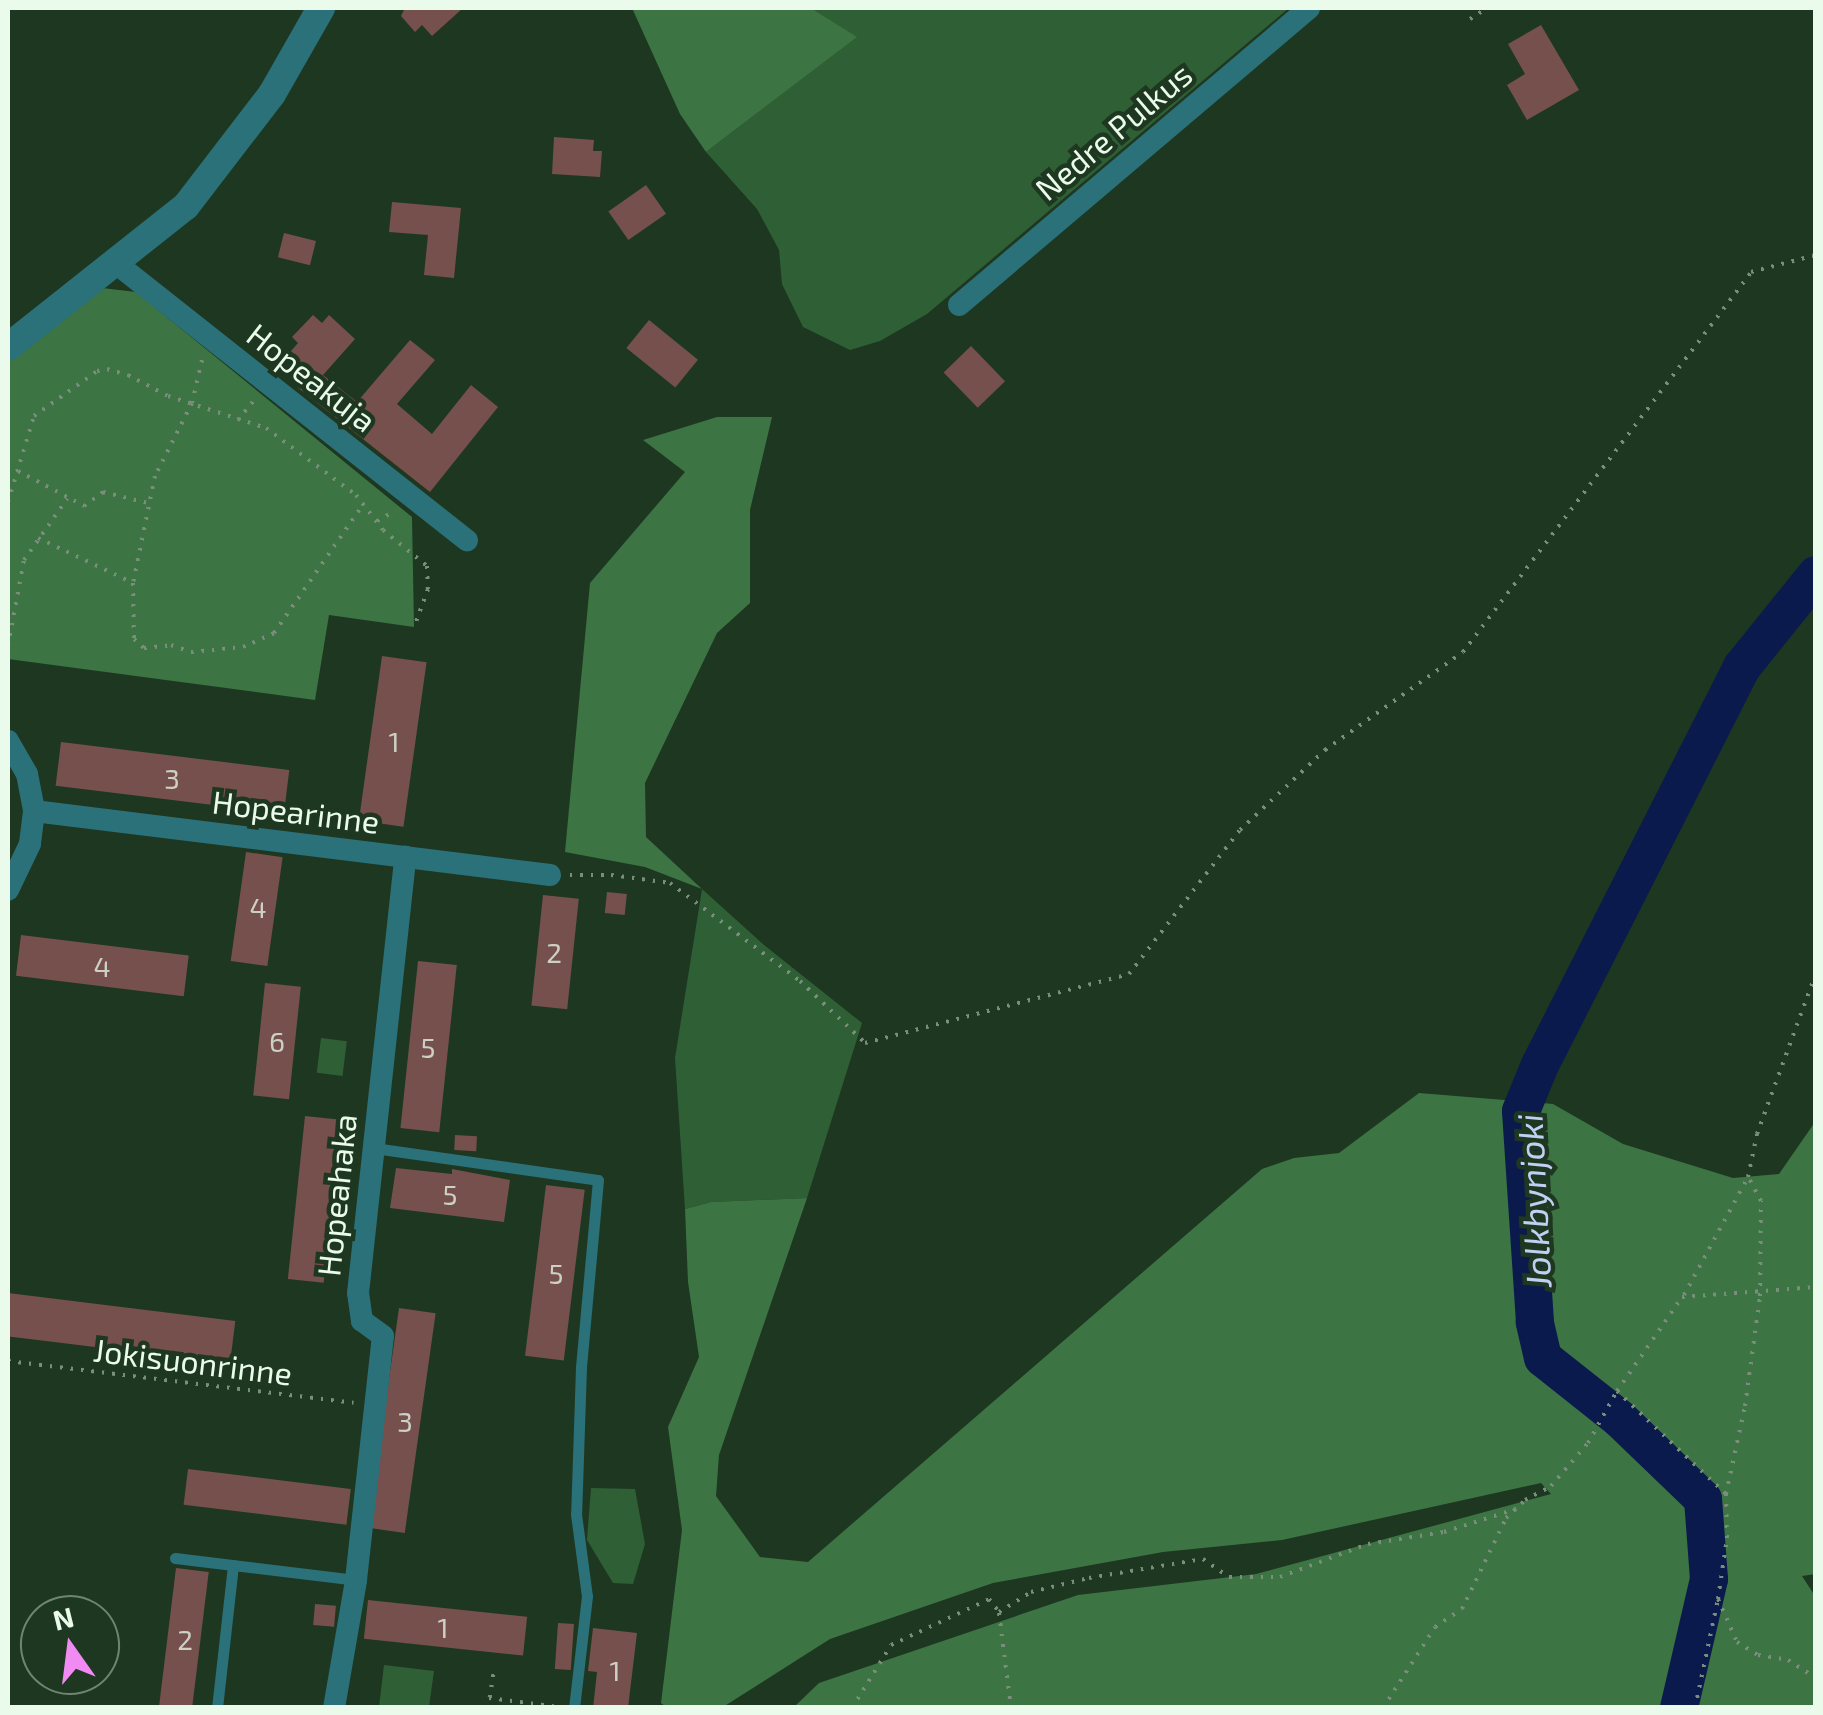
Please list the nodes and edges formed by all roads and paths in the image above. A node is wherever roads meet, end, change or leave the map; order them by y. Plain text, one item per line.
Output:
1 (1309, 8) edge
2 (1487, 8) edge
3 (311, 11) edge
4 (1470, 18) dead end
5 (1816, 255) edge
6 (116, 264) junction
7 (959, 305) dead end
8 (8, 348) edge
9 (225, 350) junction
10 (268, 384) junction
11 (192, 403) junction
12 (238, 420) junction
13 (17, 470) junction
14 (67, 499) junction
15 (8, 502) edge
16 (148, 503) junction
17 (363, 504) junction
18 (38, 538) junction
19 (466, 540) dead end
20 (134, 582) junction
21 (414, 626) dead end
22 (8, 632) edge
23 (8, 646) edge
24 (8, 741) edge
25 (34, 811) junction
26 (405, 857) junction
27 (550, 876) joint
28 (8, 890) edge
29 (1816, 973) edge
30 (374, 1148) junction
31 (1748, 1176) junction
32 (1816, 1288) edge
33 (1760, 1290) junction
34 (1682, 1297) junction
35 (8, 1361) edge
36 (1617, 1391) junction
37 (373, 1405) junction
38 (1726, 1494) junction
39 (1516, 1509) junction
40 (175, 1558) dead end
41 (234, 1565) junction
42 (356, 1580) junction
43 (1718, 1598) junction
44 (999, 1612) junction
45 (494, 1670) dead end
46 (1816, 1678) edge
47 (489, 1698) junction
48 (217, 1708) edge
49 (334, 1708) edge
50 (488, 1708) edge
51 (560, 1708) edge
52 (574, 1708) edge
53 (852, 1708) edge
54 (1011, 1708) edge
55 (1383, 1708) edge
56 (1694, 1708) edge

1 - 7 street, Nedre Pulkus
2 - 4 path
3 - 6 street
5 - 27 path
6 - 8 street
6 - 9 street, Hopeakuja
9 - 10 street, Hopeakuja
9 - 11 path
10 - 12 path
10 - 19 street, Hopeakuja
11 - 12 path
11 - 13 path
11 - 16 path
12 - 17 path
13 - 14 path
13 - 15 path
14 - 16 path
14 - 18 path
16 - 20 path
17 - 20 path
17 - 21 path
18 - 20 path
18 - 22 path
22 - 23 path
24 - 25 street
25 - 26 street, Hopearinne
25 - 28 street
26 - 27 street, Hopearinne
26 - 30 street, Hopeahaka
29 - 31 path
30 - 37 street, Hopeahaka
30 - 52 lane
31 - 33 path
31 - 34 path
32 - 33 path
33 - 34 path
33 - 38 path
34 - 36 path
35 - 37 path, Jokisuonrinne
36 - 38 path
36 - 39 path
37 - 42 street, Hopeahaka
38 - 43 path
39 - 44 path
39 - 55 path
40 - 41 lane
41 - 42 lane
41 - 48 lane
42 - 49 street, Hopeahaka
43 - 46 path
43 - 56 path
44 - 53 path
44 - 54 path
45 - 47 path
47 - 50 path
47 - 51 path

